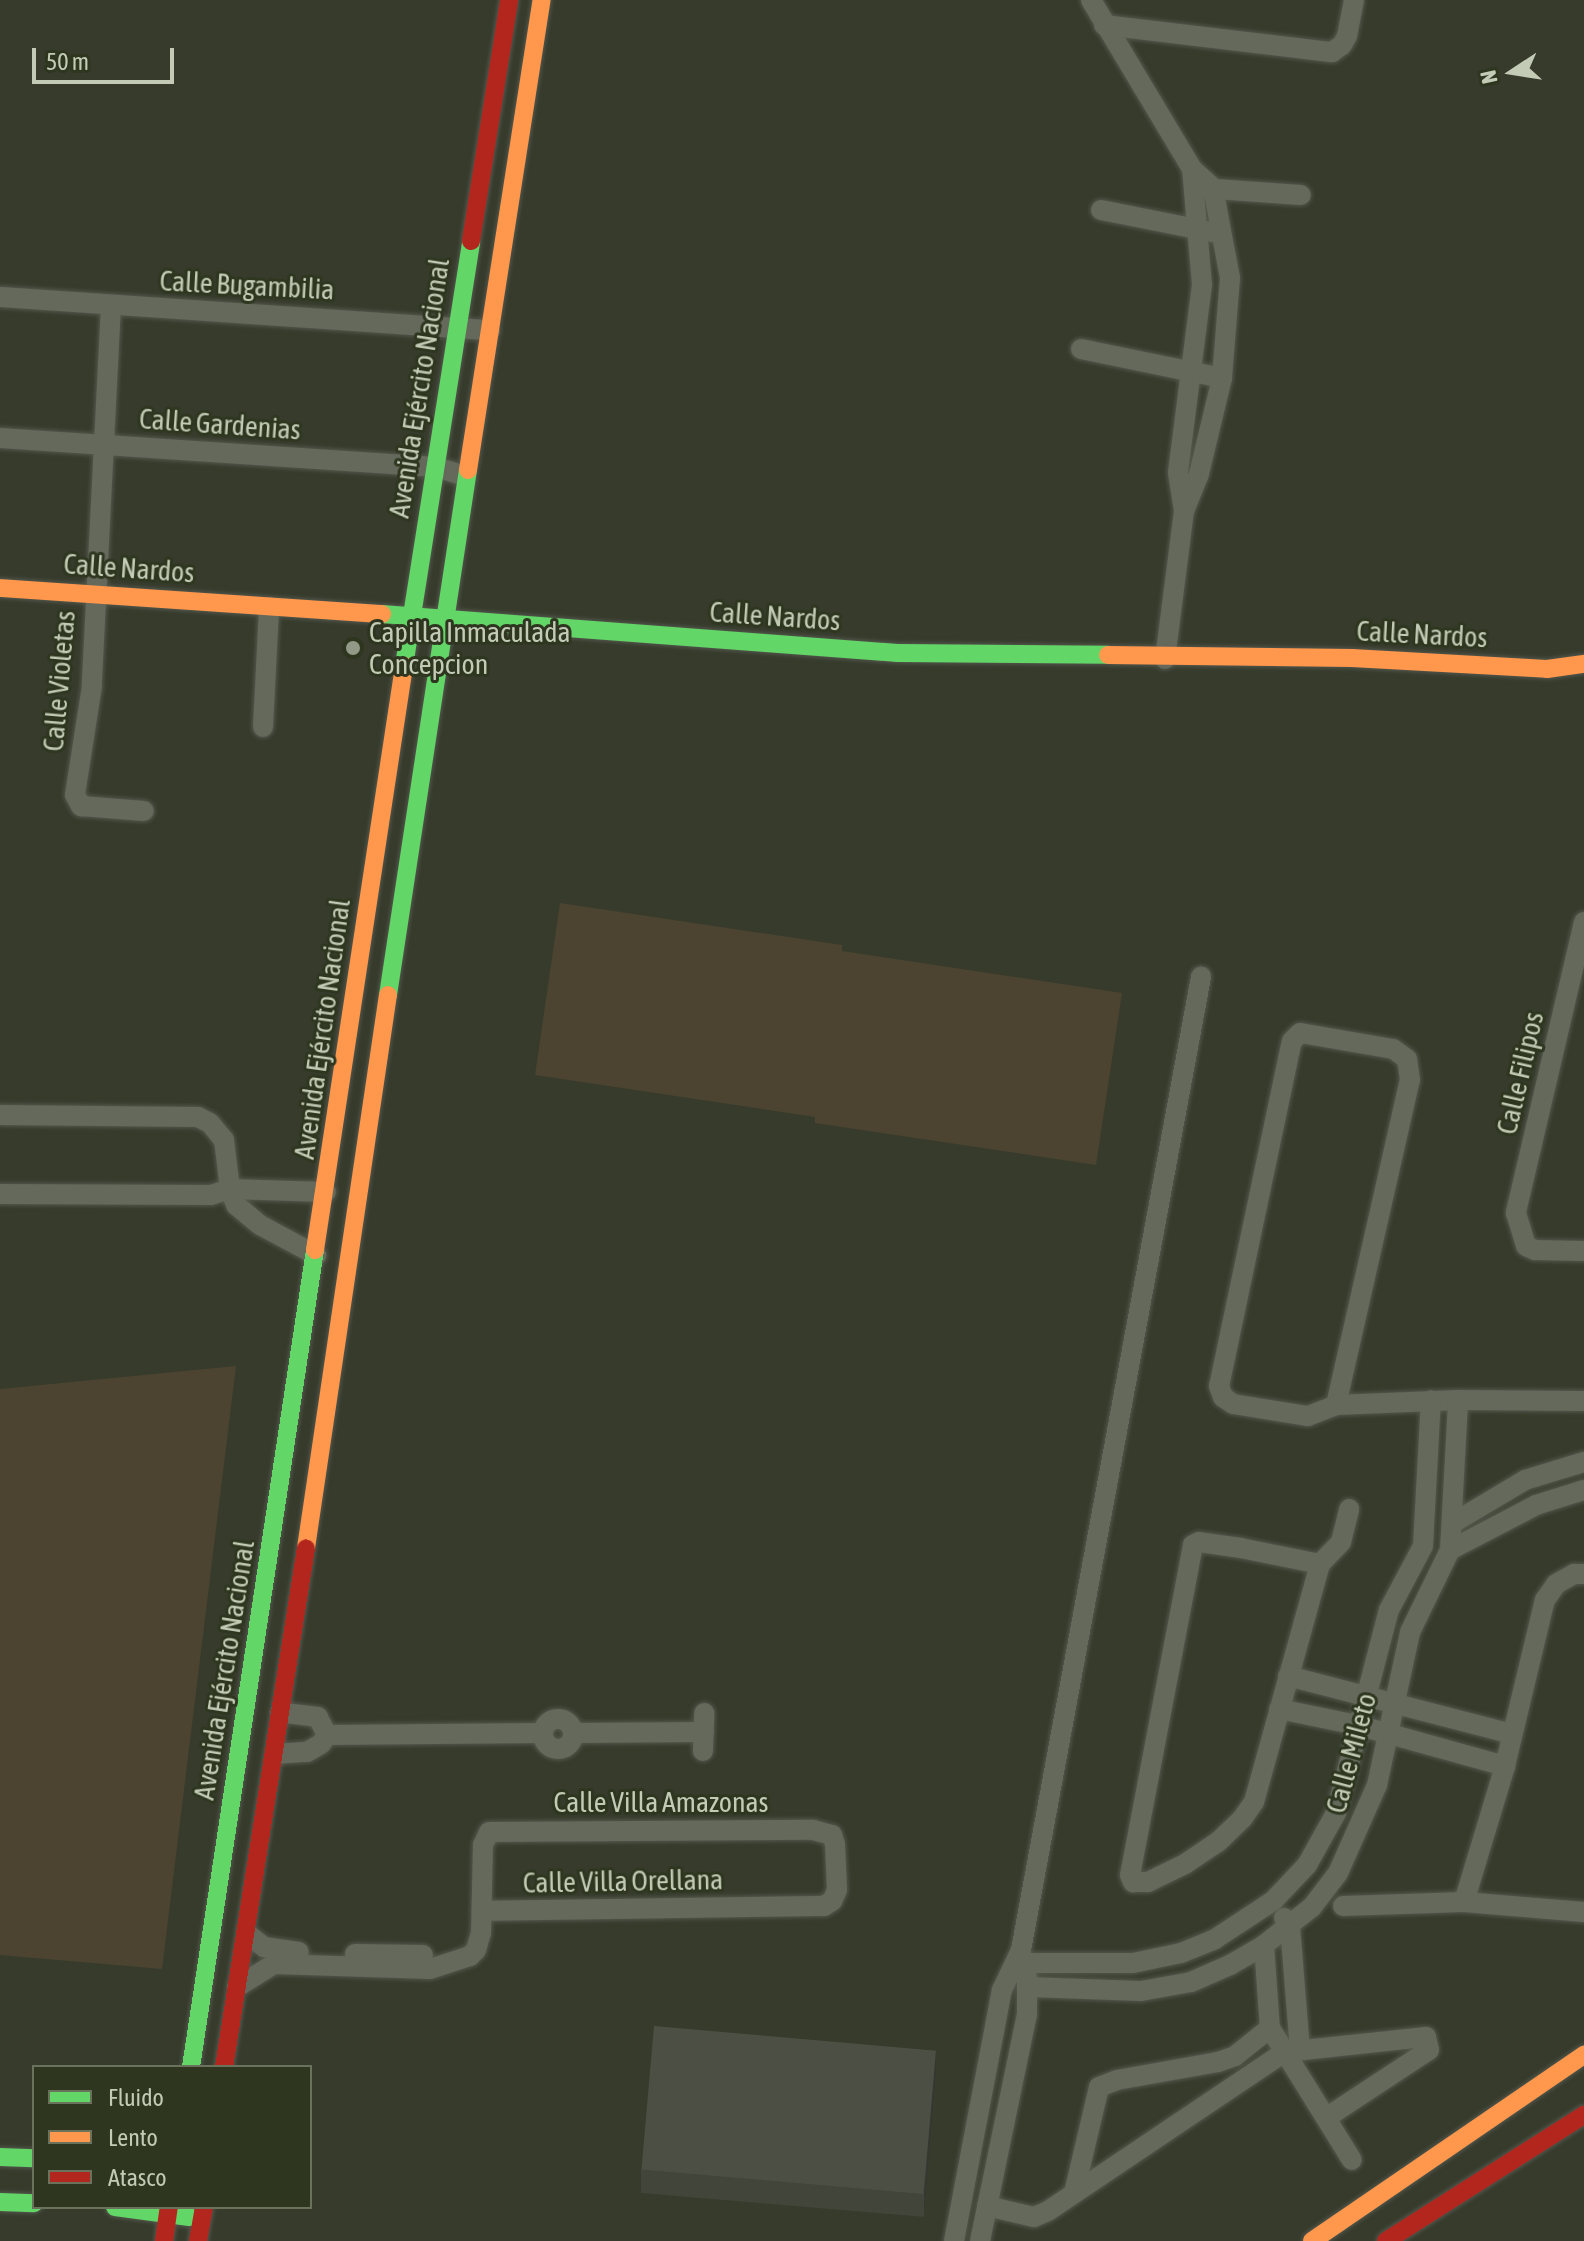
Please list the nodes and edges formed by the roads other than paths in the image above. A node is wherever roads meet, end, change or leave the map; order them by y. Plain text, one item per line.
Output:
1 (509, 0) edge
2 (542, 0) edge
3 (1091, 0) edge
4 (1354, 0) edge
5 (1104, 25) junction
6 (1199, 182) junction
7 (1301, 195) dead end
8 (1101, 210) dead end
9 (1200, 230) junction
10 (1224, 233) junction
11 (0, 297) edge
12 (111, 305) junction
13 (457, 326) junction
14 (490, 330) junction
15 (1081, 349) dead end
16 (1191, 372) junction
17 (1222, 378) junction
18 (0, 438) edge
19 (102, 443) junction
20 (436, 467) junction
21 (466, 476) junction
22 (1184, 511) junction
23 (0, 588) edge
24 (95, 592) junction
25 (269, 607) junction
26 (411, 617) junction
27 (444, 619) junction
28 (1165, 659) junction
29 (1584, 664) edge
30 (1547, 669) junction
31 (1584, 682) edge
32 (263, 727) dead end
33 (144, 811) dead end
34 (1584, 922) edge
35 (1201, 977) dead end
36 (0, 1115) edge
37 (230, 1189) junction
38 (326, 1192) junction
39 (0, 1194) edge
40 (1584, 1251) edge
41 (316, 1255) junction
42 (1431, 1400) junction
43 (1458, 1400) junction
44 (1584, 1401) edge
45 (1336, 1405) junction
46 (1584, 1462) edge
47 (1584, 1490) edge
48 (1349, 1509) dead end
49 (1453, 1523) junction
50 (1450, 1550) junction
51 (1320, 1564) junction
52 (1584, 1574) edge
53 (1288, 1676) junction
54 (1364, 1696) junction
55 (1394, 1704) junction
56 (1279, 1709) junction
57 (280, 1712) junction
58 (1357, 1725) junction
59 (704, 1732) dead end
60 (1387, 1733) junction
61 (1512, 1734) junction
62 (327, 1735) junction
63 (275, 1754) junction
64 (1505, 1766) junction
65 (832, 1901) joint
66 (1273, 1901) junction
67 (1464, 1902) junction
68 (1343, 1906) dead end
69 (483, 1911) junction
70 (1584, 1912) edge
71 (1290, 1926) junction
72 (246, 1933) junction
73 (1264, 1945) junction
74 (275, 1957) junction
75 (1023, 1957) junction
76 (237, 1987) junction
77 (1028, 1987) junction
78 (1270, 2028) junction
79 (1293, 2052) junction
80 (1584, 2055) edge
81 (191, 2065) edge
82 (224, 2065) edge
83 (1584, 2115) edge
84 (1326, 2118) junction
85 (0, 2157) edge
86 (32, 2158) edge
87 (1352, 2160) dead end
88 (1074, 2193) junction
89 (0, 2202) edge
90 (32, 2203) edge
91 (987, 2206) junction
92 (169, 2210) edge
93 (203, 2213) edge
94 (164, 2241) edge
95 (198, 2241) edge
96 (954, 2241) edge
97 (980, 2241) edge
98 (1312, 2241) edge
99 (1386, 2241) edge

1 - 13 main road, Avenida Ejército Nacional
2 - 14 main road, Avenida Ejército Nacional
3 - 5 street
4 - 5 street
5 - 6 street
6 - 7 street
6 - 9 street
6 - 10 street
8 - 9 street
9 - 10 street
9 - 16 street
10 - 17 street
11 - 12 street, Calle Bugambilia
12 - 13 street, Calle Bugambilia
12 - 19 street, Calle Violetas
13 - 14 street, Calle Bugambilia
13 - 20 main road, Avenida Ejército Nacional
14 - 21 main road, Avenida Ejército Nacional
15 - 16 street
16 - 17 street
16 - 22 street
17 - 22 street
18 - 19 street, Calle Gardenias
19 - 20 street, Calle Gardenias
19 - 24 street, Calle Violetas
20 - 21 street, Calle Gardenias
20 - 26 main road, Avenida Ejército Nacional
21 - 27 main road, Avenida Ejército Nacional
22 - 28 street
23 - 24 main road, Calle Nardos
24 - 25 main road, Calle Nardos
24 - 33 street, Calle Violetas
25 - 26 main road, Calle Nardos
25 - 32 street
26 - 27 main road, Calle Nardos
26 - 38 main road, Avenida Ejército Nacional
27 - 28 main road, Calle Nardos
27 - 57 main road, Avenida Ejército Nacional
28 - 30 main road, Calle Nardos
29 - 30 main road, Calle Nardos
30 - 31 main road, Calle Nardos
34 - 40 street, Calle Filipos
35 - 75 street
36 - 37 street
37 - 38 street
37 - 39 street
37 - 41 street
38 - 41 main road, Avenida Ejército Nacional
41 - 81 main road, Avenida Ejército Nacional
42 - 43 street
42 - 45 street
42 - 54 street, Calle Mileto
43 - 44 street
43 - 49 street, Calle Mileto
45 - 45 street
46 - 49 street
47 - 50 street
48 - 51 street
49 - 50 street, Calle Mileto
50 - 55 street, Calle Mileto
51 - 53 street
51 - 56 street
52 - 61 street
53 - 54 street
53 - 56 street
54 - 55 street
54 - 58 street, Calle Mileto
55 - 60 street, Calle Mileto
55 - 61 street
56 - 58 street
57 - 62 street
57 - 63 main road, Avenida Ejército Nacional
58 - 60 street
58 - 66 street, Calle Mileto
59 - 62 street
60 - 64 street
60 - 71 street, Calle Mileto
61 - 64 street
62 - 63 street
63 - 72 main road, Avenida Ejército Nacional
64 - 67 street
65 - 69 street, Calle Villa Orellana
65 - 69 street, Calle Villa Amazonas
66 - 71 street
66 - 75 street, Calle Mileto
67 - 68 street
67 - 70 street
69 - 74 street, Calle Villa Orellana
71 - 73 street, Calle Mileto
71 - 79 street
72 - 74 street, Calle Villa Orellana
72 - 76 main road, Avenida Ejército Nacional
73 - 77 street, Calle Mileto
73 - 78 street
74 - 76 street
75 - 77 street
75 - 96 street
76 - 82 main road, Avenida Ejército Nacional
77 - 91 street
78 - 79 street
78 - 88 street
79 - 84 street
79 - 84 street
79 - 88 street
80 - 98 main road
83 - 99 main road
84 - 87 street
85 - 86 main road
88 - 91 street
89 - 90 main road
91 - 97 street
92 - 93 main road
92 - 94 main road
93 - 95 main road

